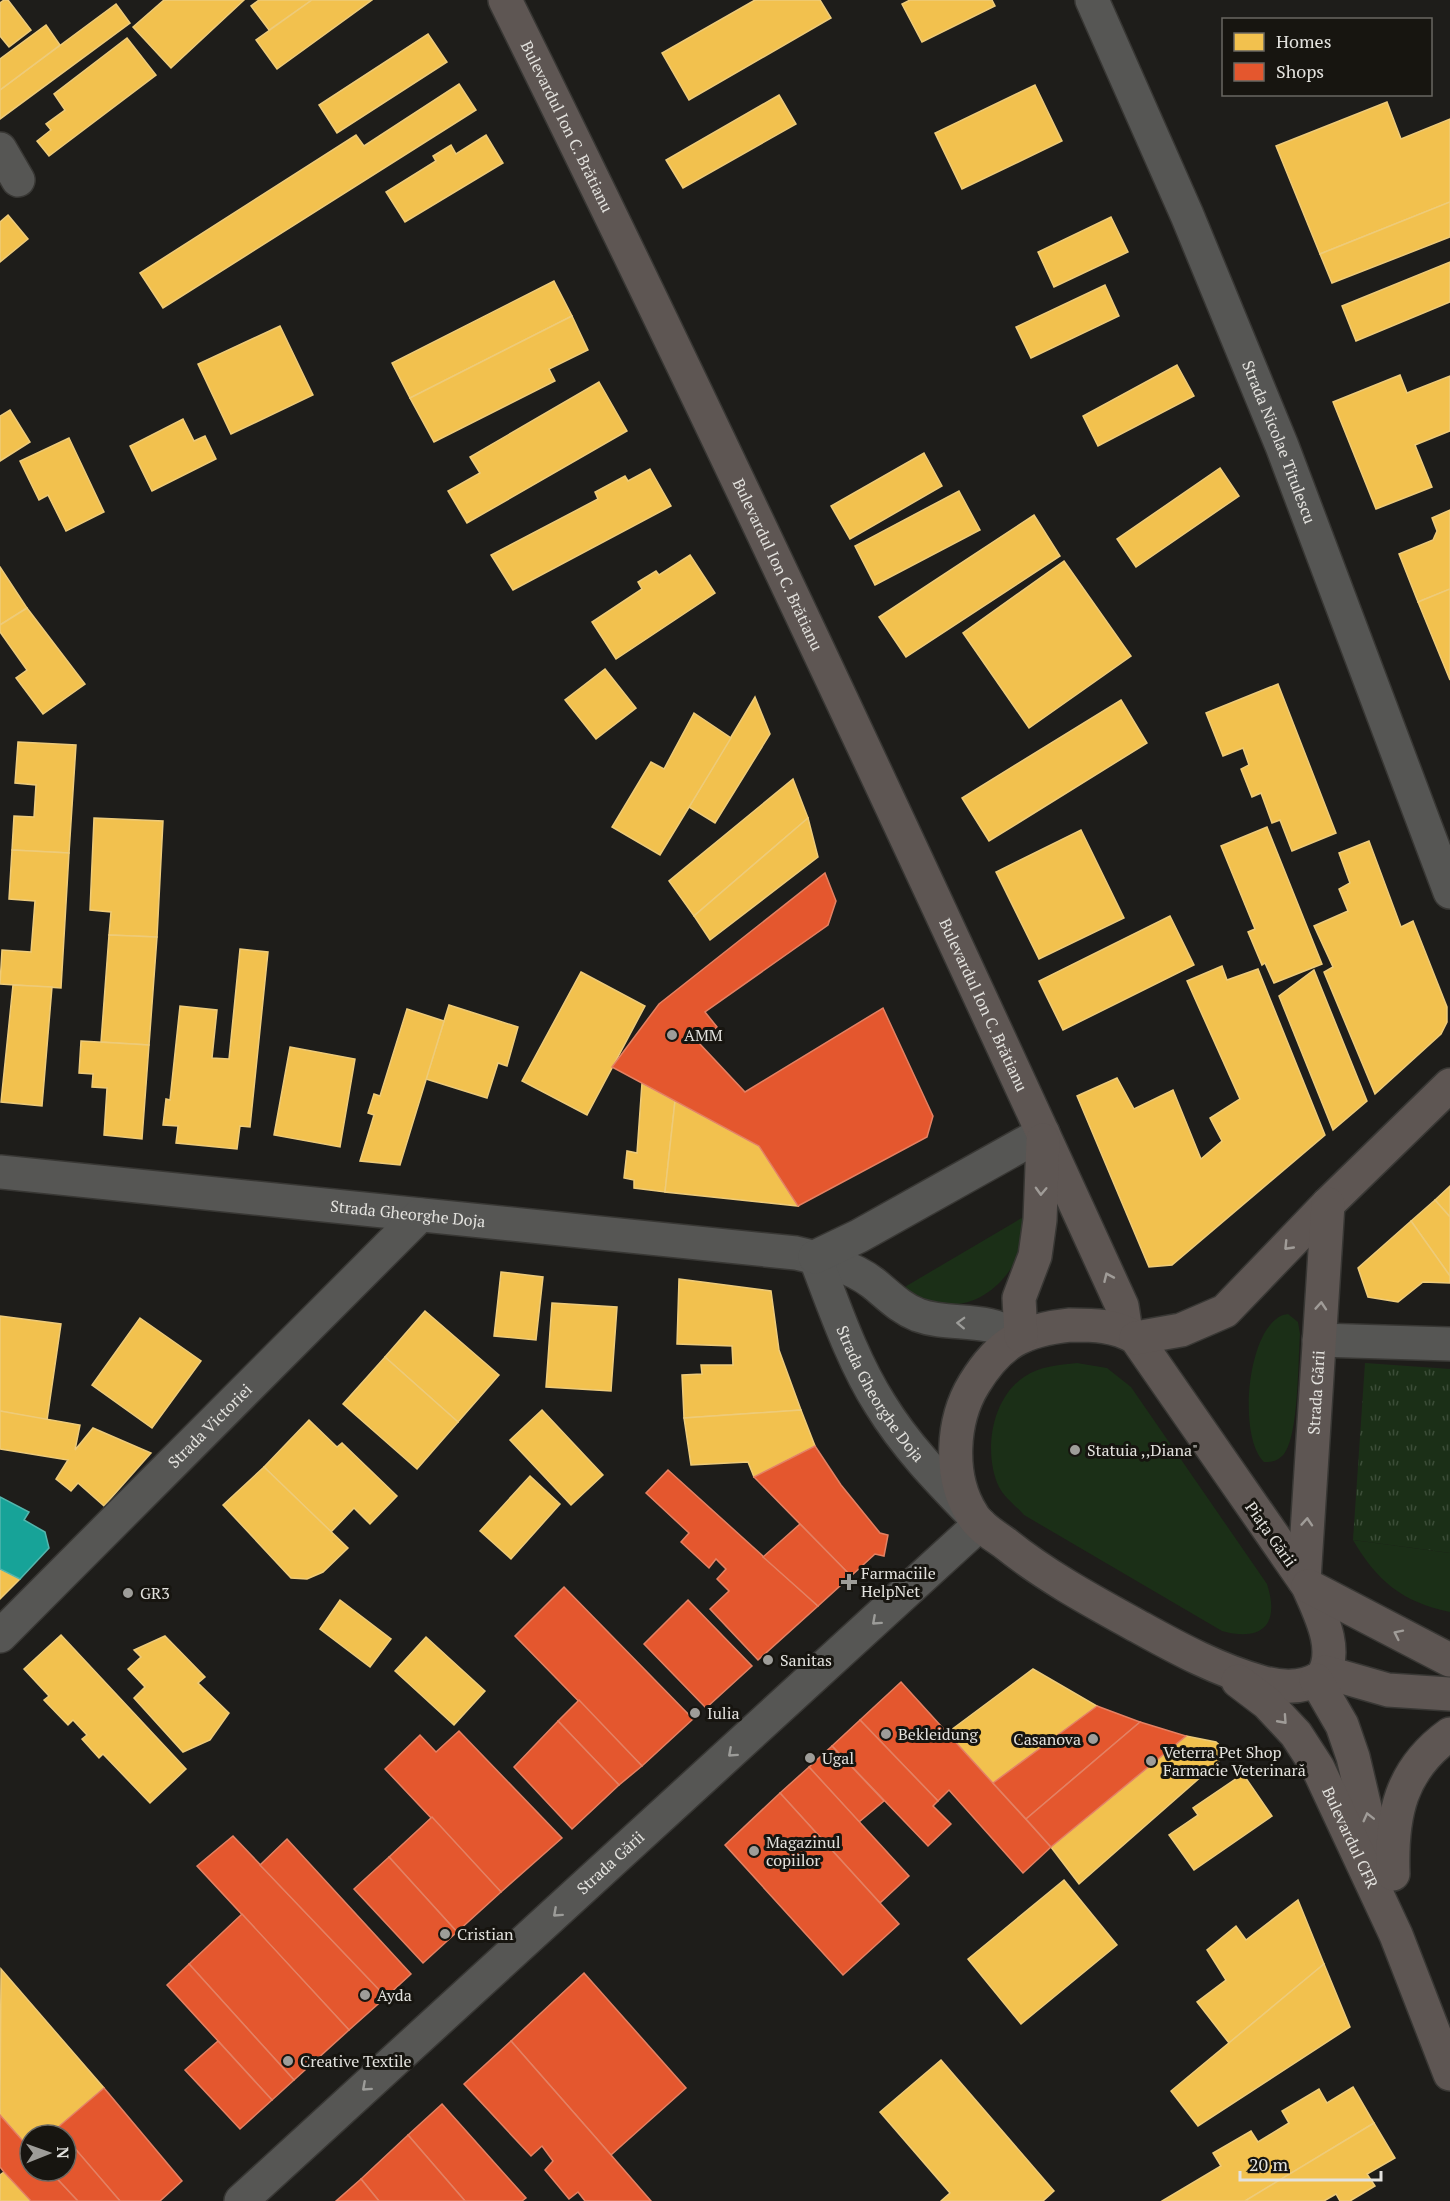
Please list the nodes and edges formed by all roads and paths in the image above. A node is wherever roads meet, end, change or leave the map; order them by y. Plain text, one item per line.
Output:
1 (505, 0) edge
2 (1092, 0) edge
3 (0, 149) edge
4 (18, 180) dead end
5 (1450, 892) edge
6 (1450, 1085) edge
7 (1043, 1133) junction
8 (0, 1172) edge
9 (1328, 1204) junction
10 (420, 1215) junction
11 (815, 1257) junction
12 (1131, 1335) junction
13 (1018, 1337) junction
14 (1319, 1340) junction
15 (1450, 1344) edge
16 (975, 1519) junction
17 (1306, 1583) junction
18 (0, 1636) edge
19 (1450, 1660) edge
20 (1222, 1669) junction
21 (1321, 1676) junction
22 (1450, 1694) edge
23 (1450, 1734) edge
24 (1396, 1935) junction
25 (1450, 2074) edge
26 (241, 2201) edge

1 - 7 main road, Bulevardul Ion C. Brătianu
2 - 5 street, Strada Nicolae Titulescu
3 - 4 street
6 - 9 main road
7 - 11 street
12 -> 7 main road, Bulevardul Ion C. Brătianu
7 -> 13 main road, Bulevardul Ion C. Brătianu
8 - 10 street, Strada Gheorghe Doja
9 -> 12 main road
14 -> 9 main road, Strada Gării
10 - 11 street, Strada Gheorghe Doja
10 - 18 street, Strada Victoriei
13 -> 11 street, Strada Gheorghe Doja
11 - 16 street, Strada Gheorghe Doja
12 - 13 main road
12 - 17 main road, Piața Gării
13 - 16 main road
14 - 15 street
17 -> 14 main road, Strada Gării
16 - 20 main road
16 -> 26 street, Strada Gării
19 -> 17 main road
17 - 21 main road, Piața Gării
20 - 21 main road
20 -> 24 main road, Bulevardul CFR
21 - 22 main road
24 -> 21 main road, Bulevardul CFR
23 - 24 main road
24 - 25 main road, Bulevardul CFR

